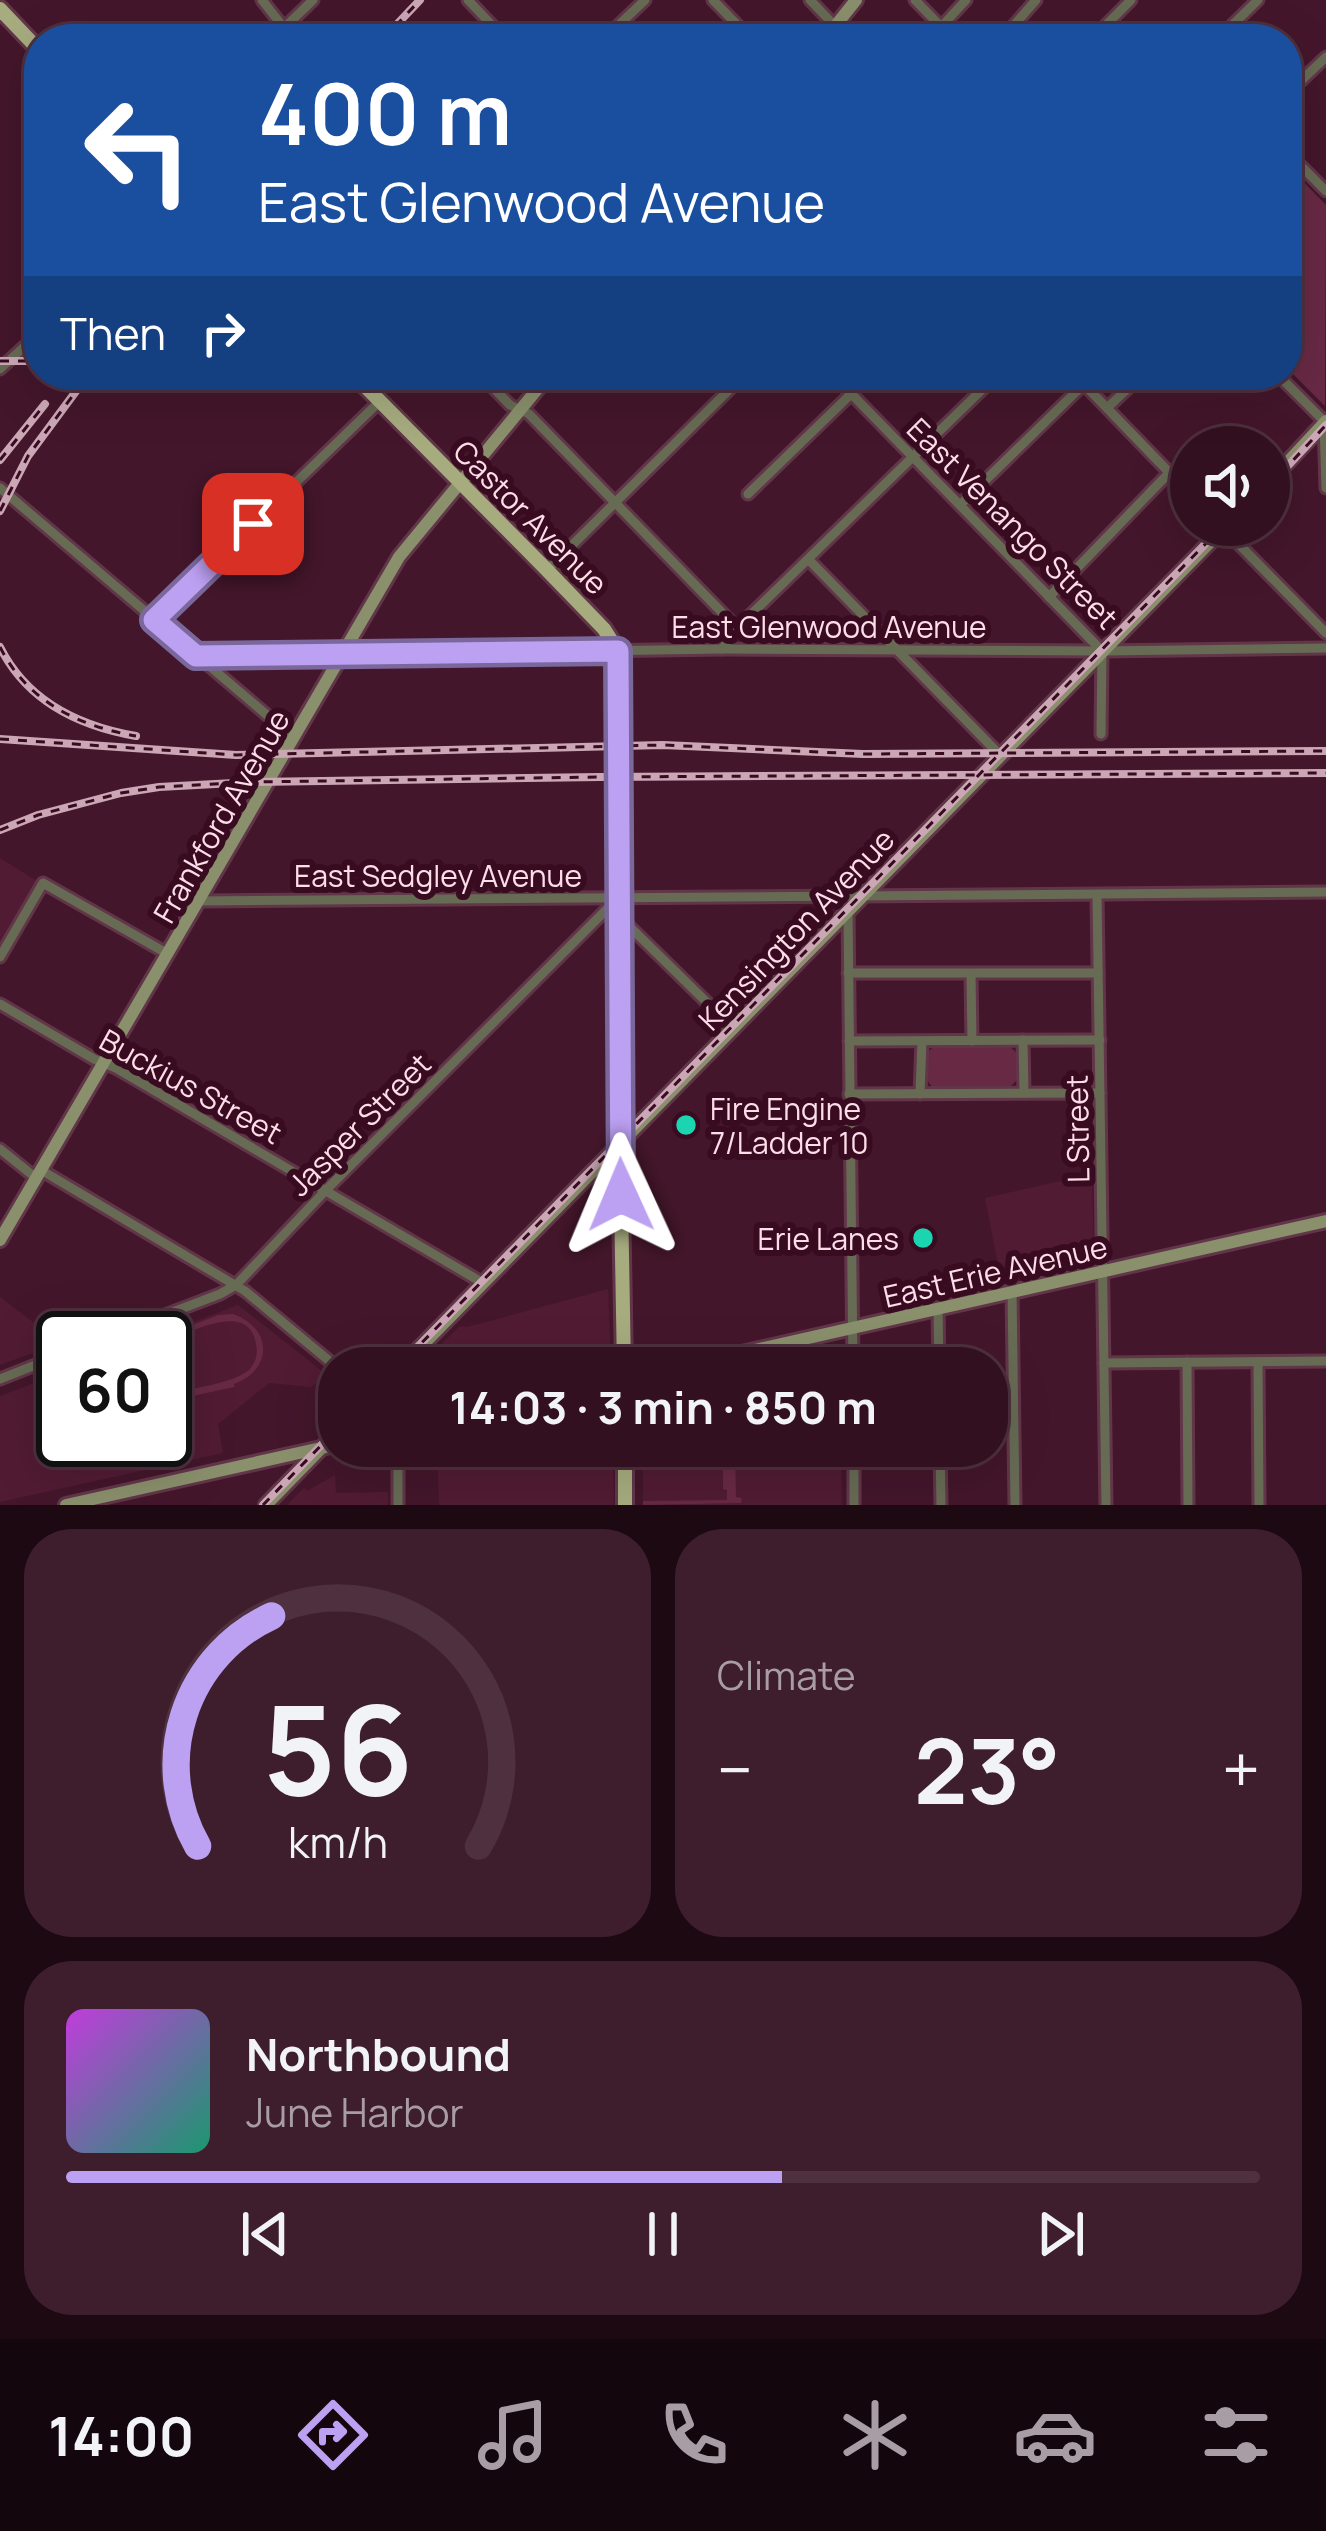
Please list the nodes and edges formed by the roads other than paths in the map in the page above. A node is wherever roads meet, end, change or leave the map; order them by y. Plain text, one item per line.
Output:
1 (262, 0) edge
2 (313, 0) edge
3 (468, 0) edge
4 (645, 0) edge
5 (713, 0) edge
6 (810, 0) edge
7 (856, 0) edge
8 (915, 0) edge
9 (966, 0) edge
10 (1036, 0) edge
11 (1131, 0) edge
12 (1258, 0) edge
13 (0, 9) edge
14 (281, 24) edge
15 (288, 24) edge
16 (491, 24) edge
17 (621, 24) edge
18 (736, 24) edge
19 (834, 24) edge
20 (838, 24) edge
21 (938, 24) edge
22 (945, 24) edge
23 (1015, 24) edge
24 (1106, 24) edge
25 (1233, 24) edge
26 (24, 34) edge
27 (1326, 56) edge
28 (1315, 67) junction
29 (1326, 78) edge
30 (1302, 80) edge
31 (1302, 167) edge
32 (1326, 191) edge
33 (24, 347) edge
34 (0, 369) edge
35 (368, 390) edge
36 (496, 390) edge
37 (537, 390) edge
38 (729, 390) edge
39 (847, 390) edge
40 (982, 390) edge
41 (1078, 390) edge
42 (1090, 390) edge
43 (1126, 390) edge
44 (1293, 390) edge
45 (851, 394) junction
46 (379, 402) junction
47 (1107, 408) junction
48 (521, 409) junction
49 (1326, 422) edge
50 (914, 457) junction
51 (1290, 460) edge
52 (1169, 473) joint
53 (458, 482) junction
54 (0, 488) edge
55 (1326, 488) edge
56 (748, 494) dead end
57 (615, 502) junction
58 (960, 505) junction
59 (1204, 546) edge
60 (1243, 546) edge
61 (809, 560) junction
62 (548, 570) junction
63 (1049, 597) junction
64 (154, 620) junction
65 (737, 628) junction
66 (1326, 633) edge
67 (1326, 648) edge
68 (722, 649) junction
69 (898, 650) junction
70 (618, 651) junction
71 (1102, 651) junction
72 (344, 654) junction
73 (196, 656) junction
74 (1101, 734) dead end
75 (294, 739) junction
76 (1000, 755) junction
77 (1326, 892) edge
78 (863, 895) junction
79 (1096, 896) junction
80 (618, 898) junction
81 (198, 901) junction
82 (848, 910) junction
83 (168, 954) junction
84 (0, 957) edge
85 (848, 973) junction
86 (1098, 973) junction
87 (971, 974) junction
88 (0, 1004) edge
89 (733, 1028) junction
90 (1023, 1040) junction
91 (1100, 1040) junction
92 (849, 1041) junction
93 (922, 1041) junction
94 (972, 1041) junction
95 (104, 1063) junction
96 (1024, 1093) junction
97 (1100, 1093) junction
98 (849, 1094) junction
99 (920, 1094) junction
100 (620, 1143) junction
101 (0, 1150) edge
102 (38, 1174) junction
103 (327, 1190) junction
104 (1326, 1221) edge
105 (0, 1240) edge
106 (1102, 1272) junction
107 (483, 1282) junction
108 (236, 1285) junction
109 (1012, 1292) junction
110 (938, 1309) junction
111 (176, 1311) edge
112 (852, 1328) junction
113 (421, 1347) edge
114 (624, 1347) edge
115 (768, 1347) edge
116 (852, 1347) edge
117 (939, 1347) edge
118 (318, 1352) edge
119 (1326, 1361) edge
120 (1187, 1362) junction
121 (1258, 1362) junction
122 (1104, 1363) junction
123 (36, 1364) edge
124 (0, 1378) edge
125 (318, 1449) edge
126 (318, 1452) edge
127 (398, 1467) edge
128 (625, 1467) edge
129 (854, 1467) edge
130 (940, 1467) edge
131 (66, 1505) edge
132 (266, 1505) edge
133 (398, 1505) edge
134 (626, 1505) edge
135 (854, 1505) edge
136 (941, 1505) edge
137 (1015, 1505) edge
138 (1106, 1505) edge
139 (1189, 1505) edge
140 (1259, 1505) edge

1 - 14 street
2 - 15 street
3 - 16 street
4 - 17 street
5 - 18 street
6 - 19 street
7 - 20 main road
8 - 21 street
9 - 22 street
10 - 23 street
11 - 24 street
12 - 25 street
13 - 26 main road
27 - 28 street
28 - 29 street
28 - 30 street
31 - 32 street
33 - 34 street
35 - 46 main road, Castor Avenue
36 - 48 street
37 - 48 main road, Frankford Avenue
38 - 57 street
39 - 45 street, East Venango Street
40 - 50 street
41 - 58 street
42 - 47 street
43 - 47 street
44 - 49 street
45 - 50 street, East Venango Street
45 - 56 street
46 - 53 main road, Castor Avenue
46 - 64 street
47 - 52 street
48 - 53 main road, Frankford Avenue
48 - 57 street
49 - 51 main road
49 - 55 street
50 - 58 street, East Venango Street
50 - 61 street
52 - 63 street
53 - 62 main road, Castor Avenue
53 - 72 main road, Frankford Avenue
54 - 64 street
57 - 62 street
57 - 65 street
58 - 63 street, East Venango Street
59 - 71 main road, Kensington Avenue
60 - 66 street
61 - 65 street
61 - 69 street
62 - 70 main road, Castor Avenue
63 - 71 street, East Venango Street
64 - 73 street
65 - 68 street
67 - 71 street, East Venango Street
68 - 69 street, East Glenwood Avenue
68 - 70 street, East Glenwood Avenue
69 - 71 street, East Glenwood Avenue
69 - 76 street
70 - 72 street, East Glenwood Avenue
70 - 80 main road
71 - 74 street
71 - 76 main road, Kensington Avenue
72 - 73 street, East Glenwood Avenue
72 - 75 main road, Frankford Avenue
73 - 75 street
75 - 81 main road, Frankford Avenue
76 - 78 main road, Kensington Avenue
77 - 79 street, East Sedgley Avenue
78 - 79 street, East Sedgley Avenue
78 - 80 street, East Sedgley Avenue
78 - 82 main road, Kensington Avenue
79 - 86 street, L Street
80 - 81 street, East Sedgley Avenue
80 - 89 street
80 - 100 main road
80 - 103 street, Jasper Street
81 - 83 main road, Frankford Avenue
82 - 85 street
82 - 89 main road, Kensington Avenue
83 - 84 street
83 - 95 main road, Frankford Avenue
85 - 87 street
85 - 92 street
86 - 87 street
86 - 91 street, L Street
87 - 94 street
88 - 95 street, Buckius Street
89 - 100 main road, Kensington Avenue
90 - 91 street
90 - 94 street
90 - 96 street
91 - 97 street, L Street
92 - 93 street
92 - 98 street
93 - 94 street
93 - 99 street
95 - 102 main road, Frankford Avenue
95 - 103 street, Buckius Street
96 - 97 street
96 - 99 street
97 - 106 street, L Street
98 - 99 street
98 - 112 street
100 - 107 main road, Kensington Avenue
100 - 114 main road
101 - 102 street
102 - 105 main road, Frankford Avenue
102 - 108 street
103 - 107 street, Buckius Street
103 - 108 street, Jasper Street
104 - 106 main road, East Erie Avenue
106 - 109 main road, East Erie Avenue
106 - 122 street, L Street
107 - 113 main road, Kensington Avenue
108 - 111 street, Jasper Street
108 - 118 street
109 - 110 main road, East Erie Avenue
109 - 137 street
110 - 112 main road, East Erie Avenue
110 - 117 street
112 - 115 main road, East Erie Avenue
112 - 116 street
119 - 121 street
120 - 121 street
120 - 122 street
120 - 139 street
121 - 140 street
122 - 138 street, L Street
123 - 124 street
125 - 131 main road
126 - 132 main road
127 - 133 street
128 - 134 main road
129 - 135 street
130 - 136 street

